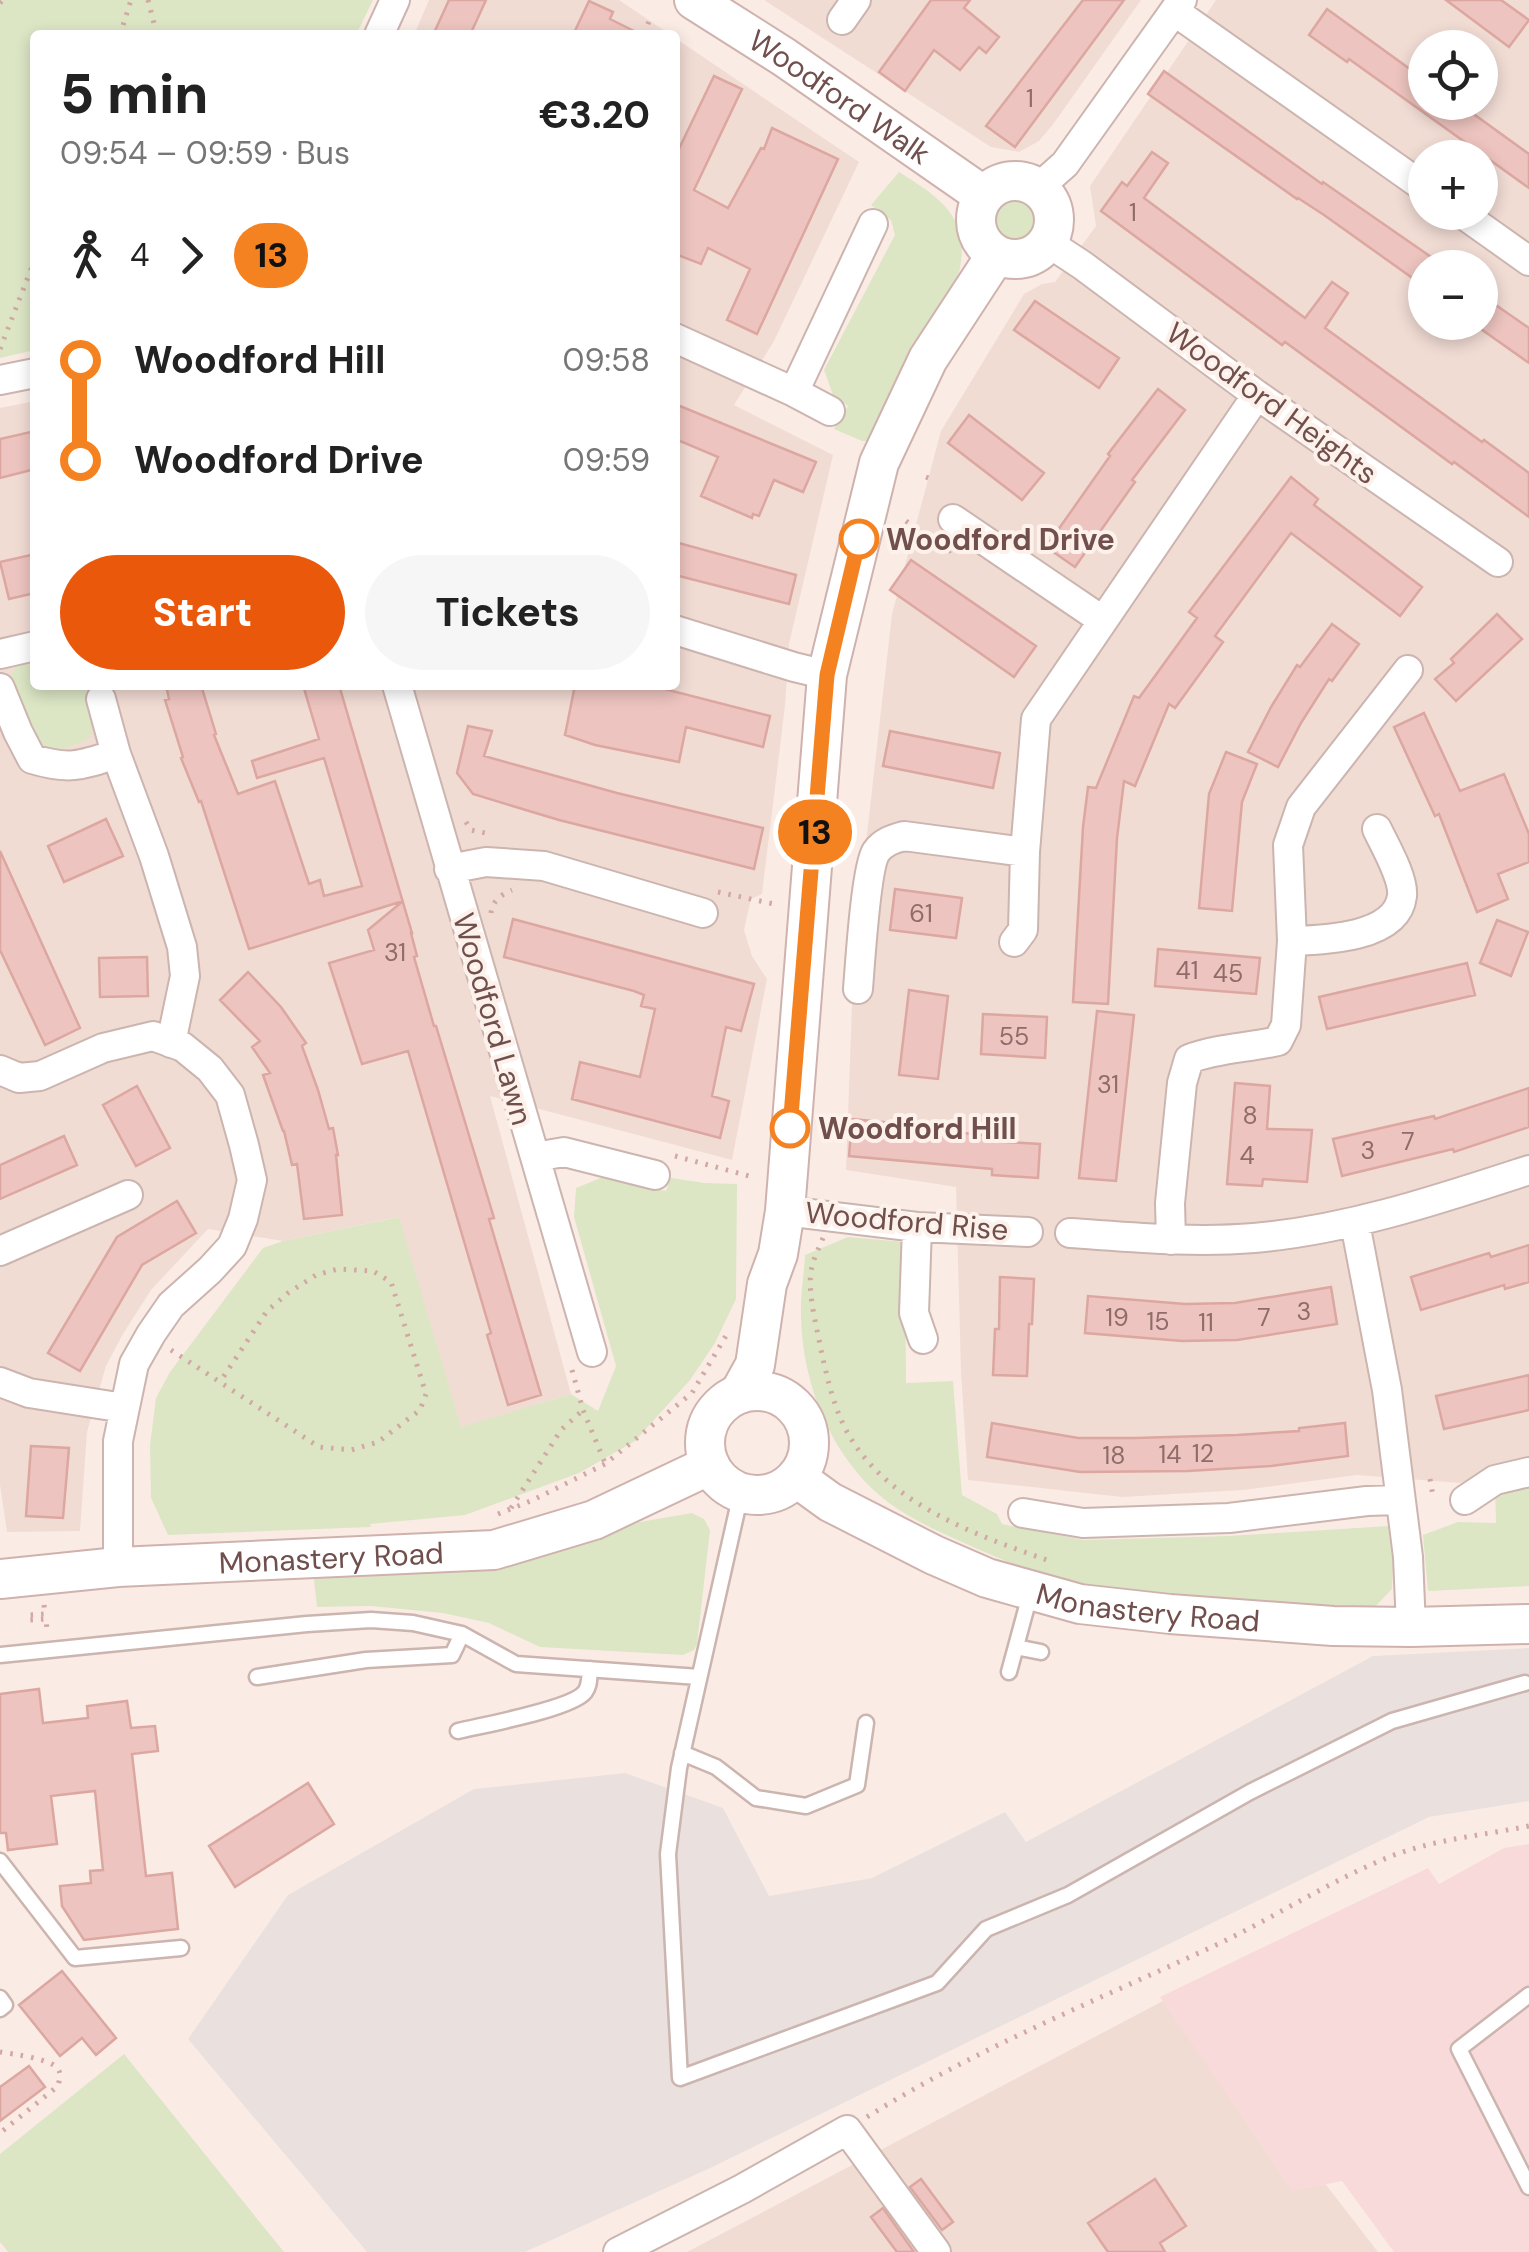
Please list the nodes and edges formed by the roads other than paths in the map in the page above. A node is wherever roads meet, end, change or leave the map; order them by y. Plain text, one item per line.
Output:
1 (395, 0) edge
2 (694, 0) edge
3 (1178, 6) edge
4 (381, 30) edge
5 (1408, 175) edge
6 (1038, 188) junction
7 (984, 196) junction
8 (873, 224) dead end
9 (1486, 230) edge
10 (1047, 242) junction
11 (996, 256) junction
12 (1529, 260) edge
13 (680, 340) edge
14 (30, 373) edge
15 (0, 380) edge
16 (794, 392) junction
17 (1257, 395) junction
18 (830, 411) dead end
19 (954, 533) road end
20 (1498, 562) dead end
21 (1102, 620) junction
22 (680, 632) edge
23 (30, 647) edge
24 (0, 654) edge
25 (1408, 670) dead end
26 (827, 675) junction
27 (0, 688) edge
28 (397, 690) edge
29 (101, 698) dead end
30 (116, 754) junction
31 (1377, 829) dead end
32 (1025, 852) junction
33 (449, 869) junction
34 (708, 902) road end
35 (1292, 941) junction
36 (1014, 942) dead end
37 (858, 988) dead end
38 (171, 1042) junction
39 (0, 1070) edge
40 (534, 1157) junction
41 (664, 1166) road end
42 (1529, 1170) edge
43 (128, 1194) dead end
44 (785, 1211) junction
45 (1355, 1223) junction
46 (918, 1228) junction
47 (1028, 1232) dead end
48 (1070, 1234) dead end
49 (1172, 1240) junction
50 (0, 1251) edge
51 (778, 1254) junction
52 (923, 1339) dead end
53 (592, 1352) dead end
54 (0, 1382) edge
55 (739, 1394) junction
56 (788, 1401) junction
57 (124, 1408) junction
58 (710, 1466) junction
59 (1529, 1472) edge
60 (796, 1478) junction
61 (741, 1493) junction
62 (1400, 1500) junction
63 (1465, 1500) dead end
64 (1023, 1513) dead end
65 (118, 1567) junction
66 (0, 1579) edge
67 (1032, 1590) junction
68 (1529, 1624) edge
69 (1411, 1628) junction
70 (462, 1634) junction
71 (1016, 1647) junction
72 (1041, 1652) dead end
73 (0, 1655) edge
74 (590, 1670) junction
75 (1009, 1672) dead end
76 (257, 1677) dead end
77 (698, 1677) junction
78 (1525, 1682) dead end
79 (866, 1723) dead end
80 (458, 1731) dead end
81 (682, 1753) junction
82 (0, 1861) edge
83 (181, 1948) dead end
84 (1529, 1995) edge
85 (0, 1998) edge
86 (0, 2009) edge
87 (1529, 2188) edge
88 (618, 2252) edge
89 (936, 2252) edge

1 - 4 street
2 - 7 street, Woodford Walk
3 - 5 street
3 - 6 street
6 - 7 street
6 - 10 street
7 - 11 street
8 - 16 street
9 - 12 street
10 - 11 street
10 - 17 street, Woodford Heights
11 - 26 street
13 - 16 street
14 - 15 street
16 - 18 street
17 - 20 street, Woodford Heights
17 - 21 street
19 - 21 street
21 - 32 street
22 - 26 street
23 - 24 street
25 - 35 street
26 - 44 street
27 - 30 street
28 - 33 street, Woodford Lawn
29 - 30 street
30 - 38 street
31 - 35 street
32 - 36 street
32 - 37 street
33 - 34 street
33 - 40 street, Woodford Lawn
35 - 49 street
38 - 39 street
38 - 57 street
40 - 41 street
40 - 53 street, Woodford Lawn
42 - 45 street
43 - 50 street
44 - 46 street, Woodford Rise
44 - 51 street
45 - 49 street
45 - 62 street
46 - 47 street, Woodford Rise
46 - 52 street
48 - 49 street
51 - 55 street
51 - 56 street
54 - 57 street
55 - 56 street
55 - 58 street
56 - 60 street
57 - 65 street
58 - 61 street
58 - 65 street, Monastery Road
59 - 63 street
60 - 61 street
60 - 67 street, Monastery Road
61 - 77 lane
62 - 64 street
62 - 69 street
65 - 66 street, Monastery Road
67 - 69 street, Monastery Road
67 - 71 lane
68 - 69 street, Monastery Road
70 - 73 lane
70 - 74 lane
70 - 76 lane
71 - 72 lane
71 - 75 lane
74 - 77 lane
74 - 80 lane
77 - 81 lane
78 - 81 lane
79 - 81 lane
82 - 83 lane
84 - 87 lane
85 - 86 lane
88 - 89 street

